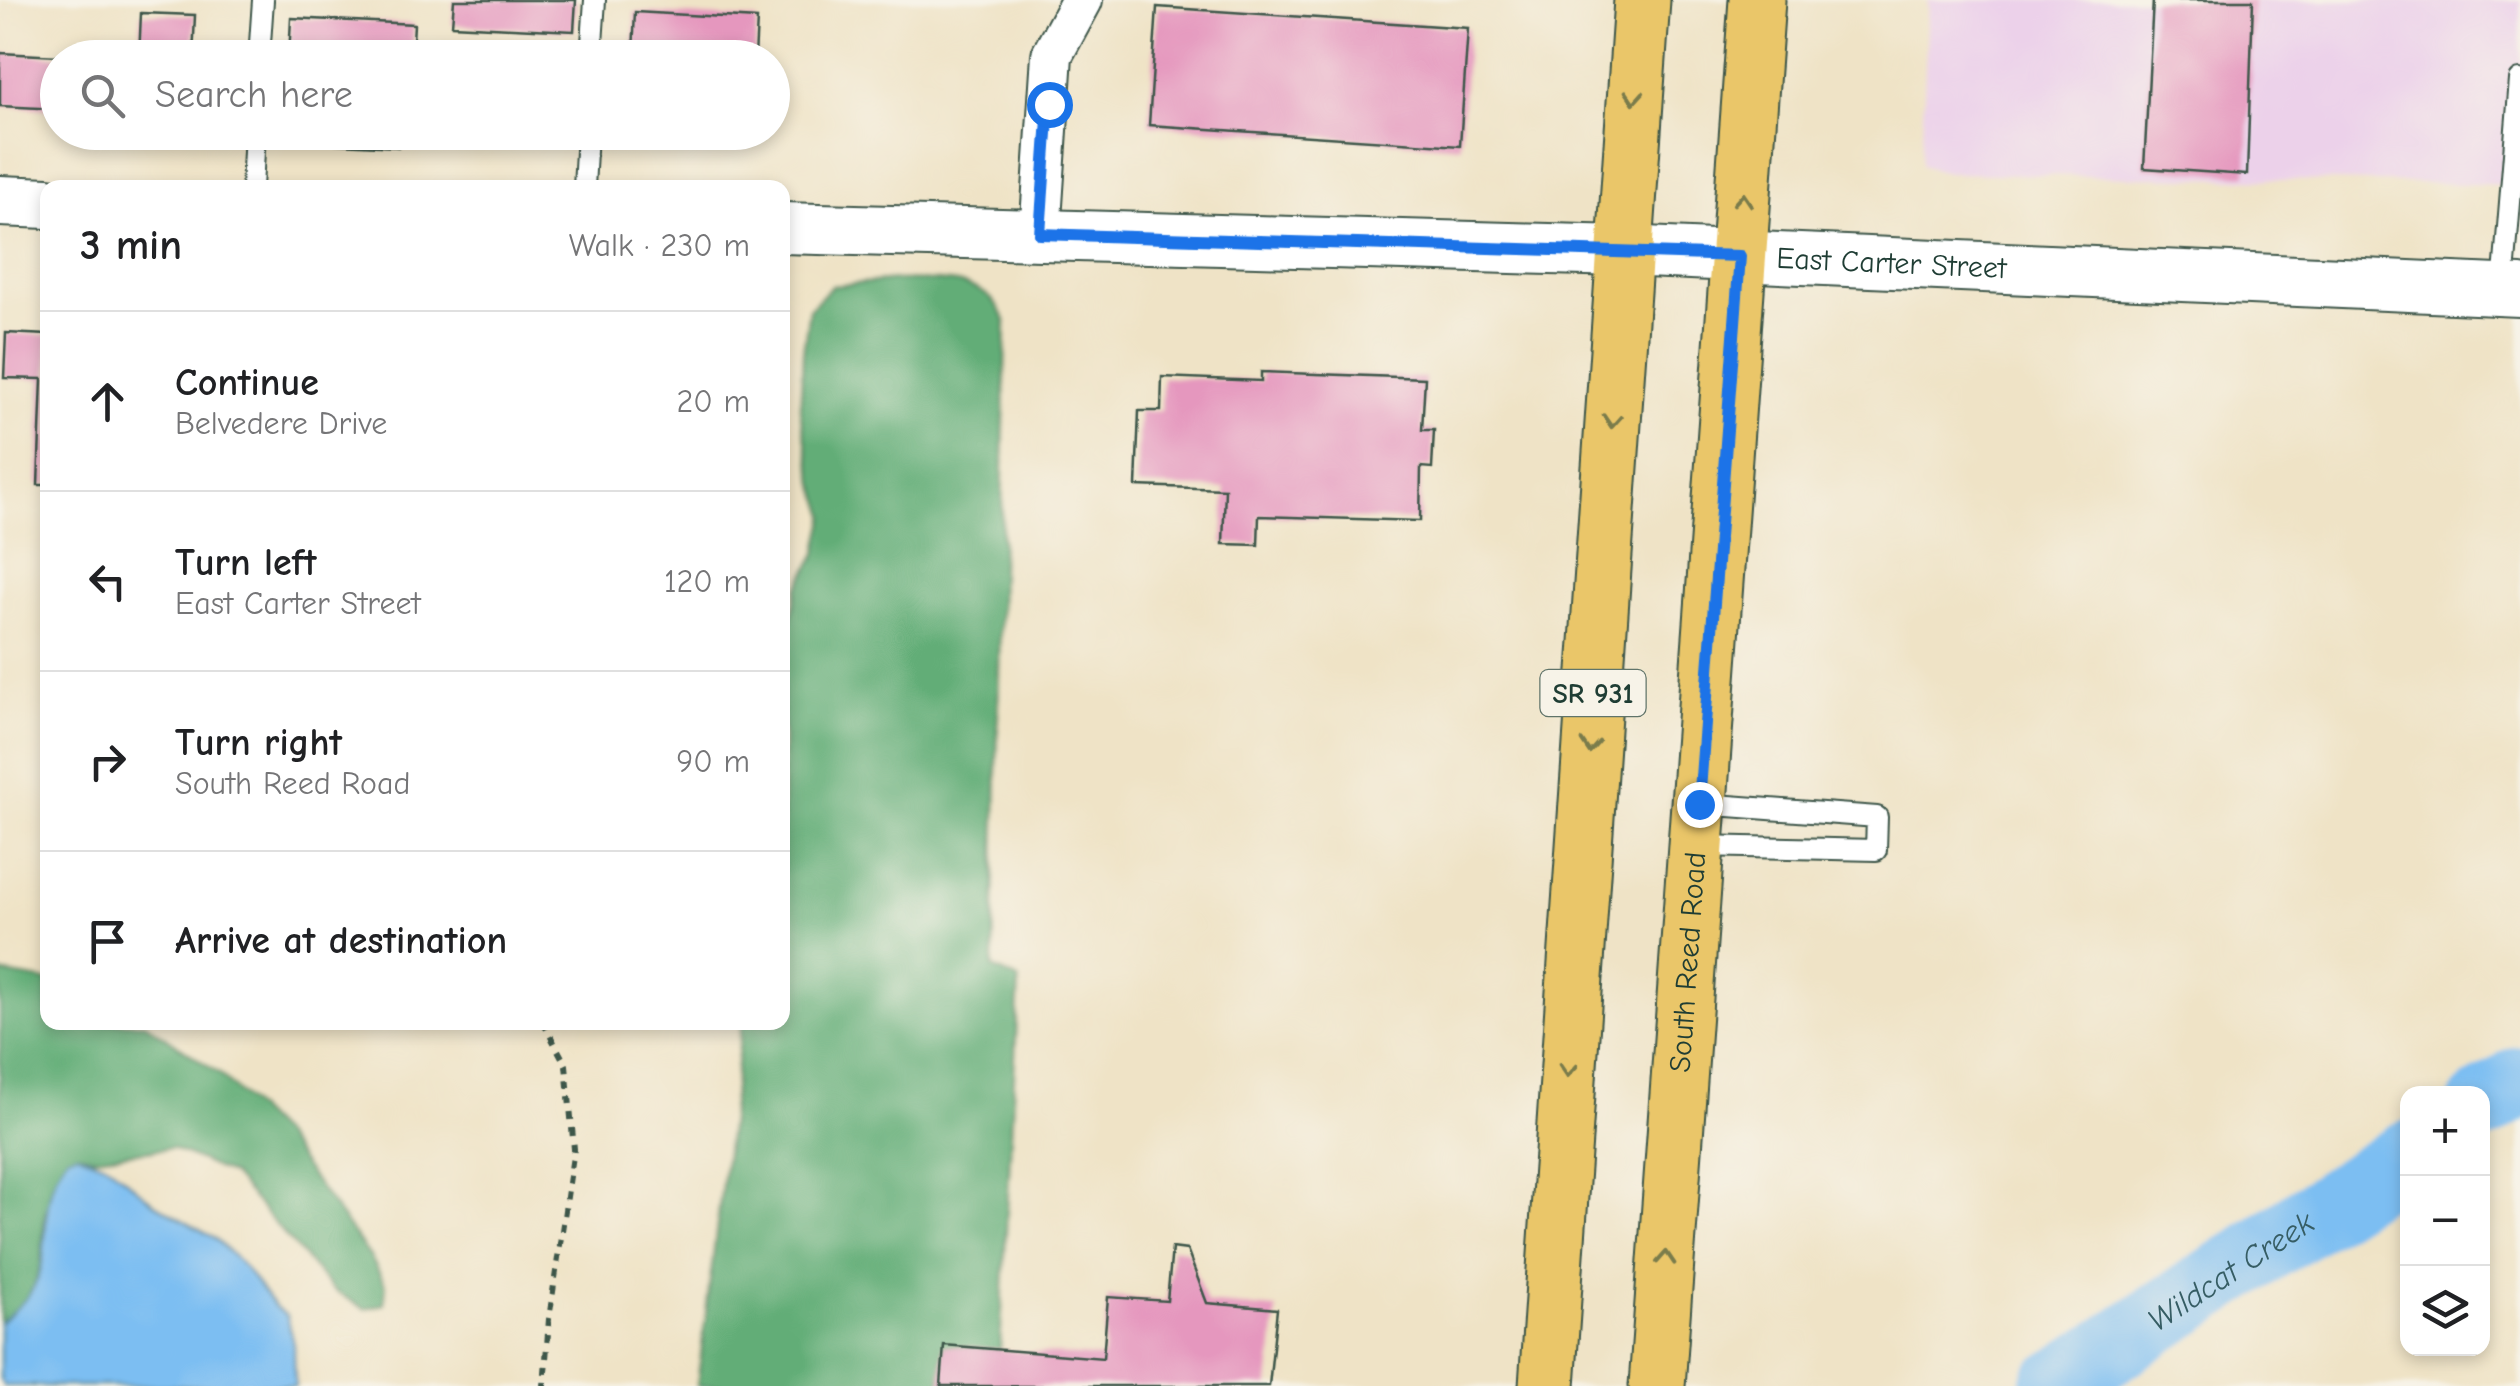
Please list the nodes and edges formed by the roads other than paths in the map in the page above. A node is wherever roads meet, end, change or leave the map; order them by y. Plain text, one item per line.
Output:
1 (263, 0) edge
2 (595, 0) edge
3 (1082, 0) edge
4 (1642, 0) edge
5 (1757, 0) edge
6 (261, 40) edge
7 (592, 40) edge
8 (2520, 80) edge
9 (254, 150) edge
10 (586, 150) edge
11 (252, 180) edge
12 (584, 180) edge
13 (0, 201) edge
14 (40, 203) edge
15 (790, 228) edge
16 (1040, 234) junction
17 (1623, 251) junction
18 (1740, 256) junction
19 (2511, 291) edge
20 (1698, 825) junction
21 (1658, 1370) edge
22 (1547, 1386) edge

1 - 6 lane
2 - 7 lane
3 - 16 street
4 -> 17 main road, SR 931
18 -> 5 main road, South Reed Road
8 - 19 lane
9 - 11 lane
10 - 12 lane
13 - 14 street
15 - 16 street, East Carter Street
16 - 17 street, East Carter Street
17 - 18 street, East Carter Street
17 -> 22 main road, SR 931
18 - 19 street, East Carter Street
18 - 20 main road, South Reed Road
20 - 20 lane
21 -> 20 main road, South Reed Road

